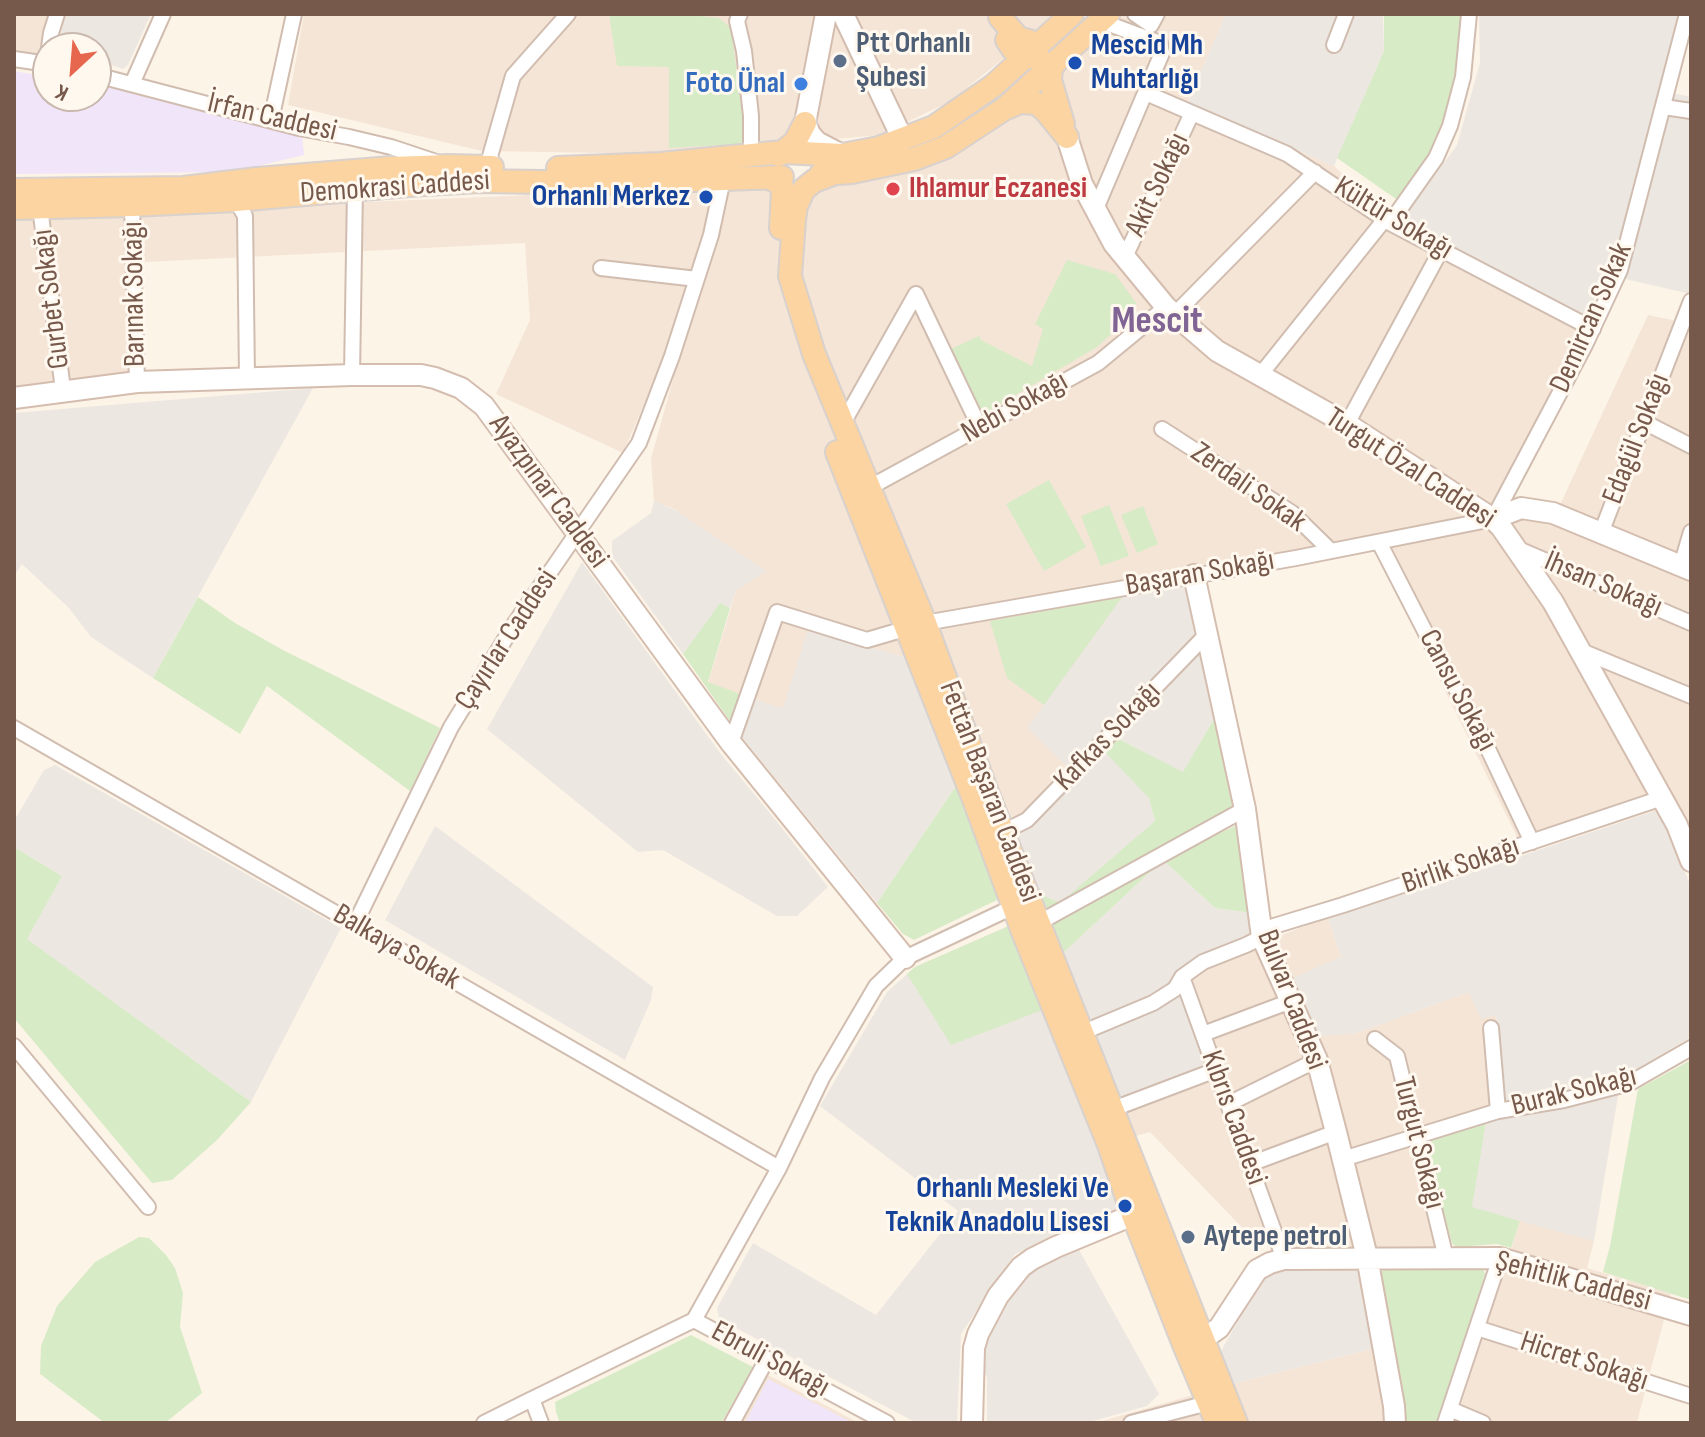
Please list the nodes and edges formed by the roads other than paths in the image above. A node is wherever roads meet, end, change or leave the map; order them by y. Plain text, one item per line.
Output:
1 (163, 14) edge
2 (294, 14) edge
3 (568, 14) edge
4 (1135, 14) edge
5 (1157, 14) edge
6 (1346, 14) edge
7 (1469, 14) edge
8 (1687, 14) edge
9 (1000, 15) edge
10 (737, 16) edge
11 (844, 18) edge
12 (1104, 18) edge
13 (825, 21) edge
14 (1064, 21) edge
15 (1007, 40) junction
16 (1334, 45) dead end
17 (1026, 57) junction
18 (1062, 57) junction
19 (112, 79) edge
20 (998, 82) junction
21 (1035, 82) junction
22 (132, 84) junction
23 (1146, 93) junction
24 (1057, 106) junction
25 (1664, 107) junction
26 (1004, 109) junction
27 (1691, 111) edge
28 (1192, 113) junction
29 (271, 120) junction
30 (805, 123) junction
31 (1067, 137) junction
32 (903, 140) junction
33 (783, 152) junction
34 (838, 164) junction
35 (448, 166) junction
36 (487, 167) junction
37 (740, 171) junction
38 (1315, 172) junction
39 (797, 176) junction
40 (768, 177) junction
41 (355, 189) junction
42 (14, 190) edge
43 (236, 200) junction
44 (132, 205) junction
45 (783, 205) junction
46 (40, 207) junction
47 (14, 208) edge
48 (1095, 211) junction
49 (1388, 221) junction
50 (1441, 250) junction
51 (1125, 257) junction
52 (601, 268) dead end
53 (697, 279) junction
54 (1691, 301) edge
55 (1170, 310) junction
56 (1593, 329) junction
57 (1261, 374) junction
58 (352, 375) junction
59 (247, 378) junction
60 (137, 382) junction
61 (63, 390) junction
62 (14, 398) edge
63 (1644, 422) junction
64 (1347, 424) junction
65 (842, 425) junction
66 (980, 428) junction
67 (1162, 429) dead end
68 (1691, 446) edge
69 (862, 492) junction
70 (1493, 519) junction
71 (1691, 532) edge
72 (577, 533) junction
73 (1601, 533) junction
74 (1379, 542) junction
75 (1516, 548) junction
76 (1331, 551) junction
77 (1686, 568) edge
78 (1194, 575) junction
79 (1691, 623) edge
80 (916, 626) junction
81 (1207, 634) junction
82 (1579, 650) junction
83 (1691, 696) edge
84 (14, 728) edge
85 (731, 743) junction
86 (1662, 798) junction
87 (1245, 809) junction
88 (1684, 820) edge
89 (1003, 832) junction
90 (1532, 842) junction
91 (1691, 861) edge
92 (1013, 907) junction
93 (1040, 922) junction
94 (355, 924) junction
95 (1262, 937) junction
96 (905, 958) junction
97 (1182, 977) junction
98 (1291, 1001) junction
99 (1491, 1028) dead end
100 (1203, 1034) junction
101 (1074, 1037) junction
102 (1375, 1039) dead end
103 (14, 1046) edge
104 (1691, 1048) edge
105 (1317, 1060) junction
106 (1216, 1070) junction
107 (1228, 1104) junction
108 (1113, 1109) junction
109 (1498, 1111) junction
110 (1336, 1132) junction
111 (1416, 1136) junction
112 (1343, 1159) junction
113 (1250, 1164) junction
114 (779, 1168) junction
115 (148, 1207) dead end
116 (1133, 1215) junction
117 (1367, 1257) junction
118 (1446, 1258) junction
119 (1500, 1258) junction
120 (1284, 1259) junction
121 (1691, 1315) edge
122 (694, 1320) junction
123 (1477, 1328) junction
124 (1203, 1339) junction
125 (767, 1359) junction
126 (1691, 1396) edge
127 (532, 1399) junction
128 (1213, 1413) edge
129 (1447, 1416) edge
130 (871, 1418) edge
131 (484, 1423) edge
132 (541, 1423) edge
133 (732, 1423) edge
134 (887, 1423) edge
135 (972, 1423) edge
136 (1131, 1423) edge
137 (1236, 1423) edge
138 (1395, 1423) edge
139 (1483, 1423) edge

1 - 22 street
2 - 29 street
3 - 36 street
4 - 5 street
6 - 16 street
7 - 49 street
8 - 25 street, Demircan Sokak
9 - 14 main road
9 - 15 main road
10 - 37 street, Çayırlar Caddesi
11 - 13 street
11 - 32 street
12 - 18 main road
12 - 23 street
13 - 30 street
14 - 17 main road
15 - 17 main road
15 - 20 main road
17 - 18 main road
17 - 20 main road
18 - 21 main road
18 - 24 main road
19 - 22 street, İrfan Caddesi
20 - 21 main road
20 - 32 main road
21 - 24 main road
21 - 26 main road
22 - 29 street, İrfan Caddesi
23 - 28 street, Kültür Sokağı
23 - 48 street
24 - 31 main road
25 - 27 street
25 - 56 street, Demircan Sokak
26 - 31 main road
26 - 34 main road
28 - 38 street, Kültür Sokağı
28 - 51 street, Akit Sokağı
29 - 35 street, İrfan Caddesi
30 - 33 main road
30 - 34 street
31 - 48 street, Turgut Özal Caddesi
32 - 34 main road
33 - 34 main road
33 - 37 main road
34 - 39 main road
34 - 65 main road, Fettah Başaran Caddesi
35 - 36 main road, Demokrasi Caddesi
35 - 42 main road, Demokrasi Caddesi
36 - 37 main road, Demokrasi Caddesi
37 - 40 main road, Demokrasi Caddesi
37 - 41 main road, Demokrasi Caddesi
37 - 53 street, Çayırlar Caddesi
38 - 49 street, Kültür Sokağı
38 - 55 street, Nebi Sokağı
39 - 40 main road, Demokrasi Caddesi
39 - 45 main road, Fettah Başaran Caddesi
40 - 45 main road
41 - 43 main road, Demokrasi Caddesi
41 - 58 street
43 - 44 main road, Demokrasi Caddesi
43 - 59 street
44 - 46 main road, Demokrasi Caddesi
44 - 60 street, Barınak Sokağı
45 - 69 main road, Fettah Başaran Caddesi
46 - 47 main road, Demokrasi Caddesi
46 - 61 street, Gurbet Sokağı
48 - 51 street, Turgut Özal Caddesi
49 - 50 street, Kültür Sokağı
49 - 57 street
50 - 56 street, Kültür Sokağı
50 - 64 street
51 - 55 street, Turgut Özal Caddesi
52 - 53 street
53 - 72 street, Çayırlar Caddesi
54 - 63 street, Edagül Sokağı
55 - 57 street, Turgut Özal Caddesi
55 - 66 street, Nebi Sokağı
56 - 70 street, Demircan Sokak
57 - 64 street, Turgut Özal Caddesi
58 - 59 street, Ayazpınar Caddesi
58 - 72 street, Ayazpınar Caddesi
59 - 60 street, Ayazpınar Caddesi
60 - 61 street, Ayazpınar Caddesi
61 - 62 street, Ayazpınar Caddesi
63 - 68 street
63 - 73 street, Edagül Sokağı
64 - 70 street, Turgut Özal Caddesi
65 - 66 street
65 - 69 main road, Fettah Başaran Caddesi
66 - 69 street, Nebi Sokağı
67 - 76 street, Zerdali Sokak
69 - 80 main road, Fettah Başaran Caddesi
70 - 73 street
70 - 74 street, Başaran Sokağı
70 - 75 street, Turgut Özal Caddesi
71 - 77 street
72 - 85 street, Ayazpınar Caddesi
72 - 94 street, Çayırlar Caddesi
73 - 77 street
74 - 76 street, Başaran Sokağı
74 - 90 street, Cansu Sokağı
75 - 79 street, İhsan Sokağı
75 - 82 street, Turgut Özal Caddesi
76 - 78 street, Başaran Sokağı
78 - 80 street, Başaran Sokağı
78 - 81 street, Bulvar Caddesi
80 - 85 street, Başaran Sokağı
80 - 89 main road, Fettah Başaran Caddesi
80 - 92 main road, Fettah Başaran Caddesi
81 - 87 street, Bulvar Caddesi
81 - 89 street, Kafkas Sokağı
82 - 83 street
82 - 86 street, Turgut Özal Caddesi
84 - 94 street, Balkaya Sokak
85 - 96 street, Ayazpınar Caddesi
86 - 88 street, Turgut Özal Caddesi
86 - 90 street, Birlik Sokağı
87 - 93 street
87 - 95 street, Bulvar Caddesi
88 - 91 street, Turgut Özal Caddesi
89 - 93 main road, Fettah Başaran Caddesi
90 - 95 street, Birlik Sokağı
92 - 96 street
92 - 101 main road, Fettah Başaran Caddesi
93 - 101 main road, Fettah Başaran Caddesi
94 - 114 street, Balkaya Sokak
95 - 97 street, Birlik Sokağı
95 - 98 street, Bulvar Caddesi
96 - 114 street
97 - 100 street, Kıbrıs Caddesi
97 - 101 street, Birlik Sokağı
98 - 100 street
98 - 105 street, Bulvar Caddesi
99 - 109 street
100 - 106 street, Kıbrıs Caddesi
101 - 108 main road, Fettah Başaran Caddesi
101 - 116 main road, Fettah Başaran Caddesi
102 - 111 street, Turgut Sokağı
103 - 115 street
104 - 109 street, Burak Sokağı
105 - 107 street
105 - 110 street, Bulvar Caddesi
106 - 107 street, Kıbrıs Caddesi
106 - 108 street
107 - 113 street, Kıbrıs Caddesi
108 - 124 main road, Fettah Başaran Caddesi
109 - 111 street, Burak Sokağı
110 - 112 street, Bulvar Caddesi
110 - 113 street
111 - 112 street, Burak Sokağı
111 - 118 street, Turgut Sokağı
112 - 117 street, Bulvar Caddesi
113 - 120 street, Kıbrıs Caddesi
114 - 122 street
116 - 128 main road, Fettah Başaran Caddesi
116 - 135 street
117 - 118 street, Şehitlik Caddesi
117 - 120 street, Şehitlik Caddesi
117 - 138 street, Bulvar Caddesi
118 - 119 street, Şehitlik Caddesi
119 - 121 street, Şehitlik Caddesi
119 - 123 street
120 - 124 street, Şehitlik Caddesi
122 - 125 street, Ebruli Sokağı
122 - 127 street
123 - 126 street, Hicret Sokağı
123 - 129 street
124 - 137 main road, Fettah Başaran Caddesi
125 - 130 street, Ebruli Sokağı
125 - 133 street
127 - 131 street
127 - 132 street
128 - 136 street
129 - 139 street
130 - 134 street, Ebruli Sokağı

